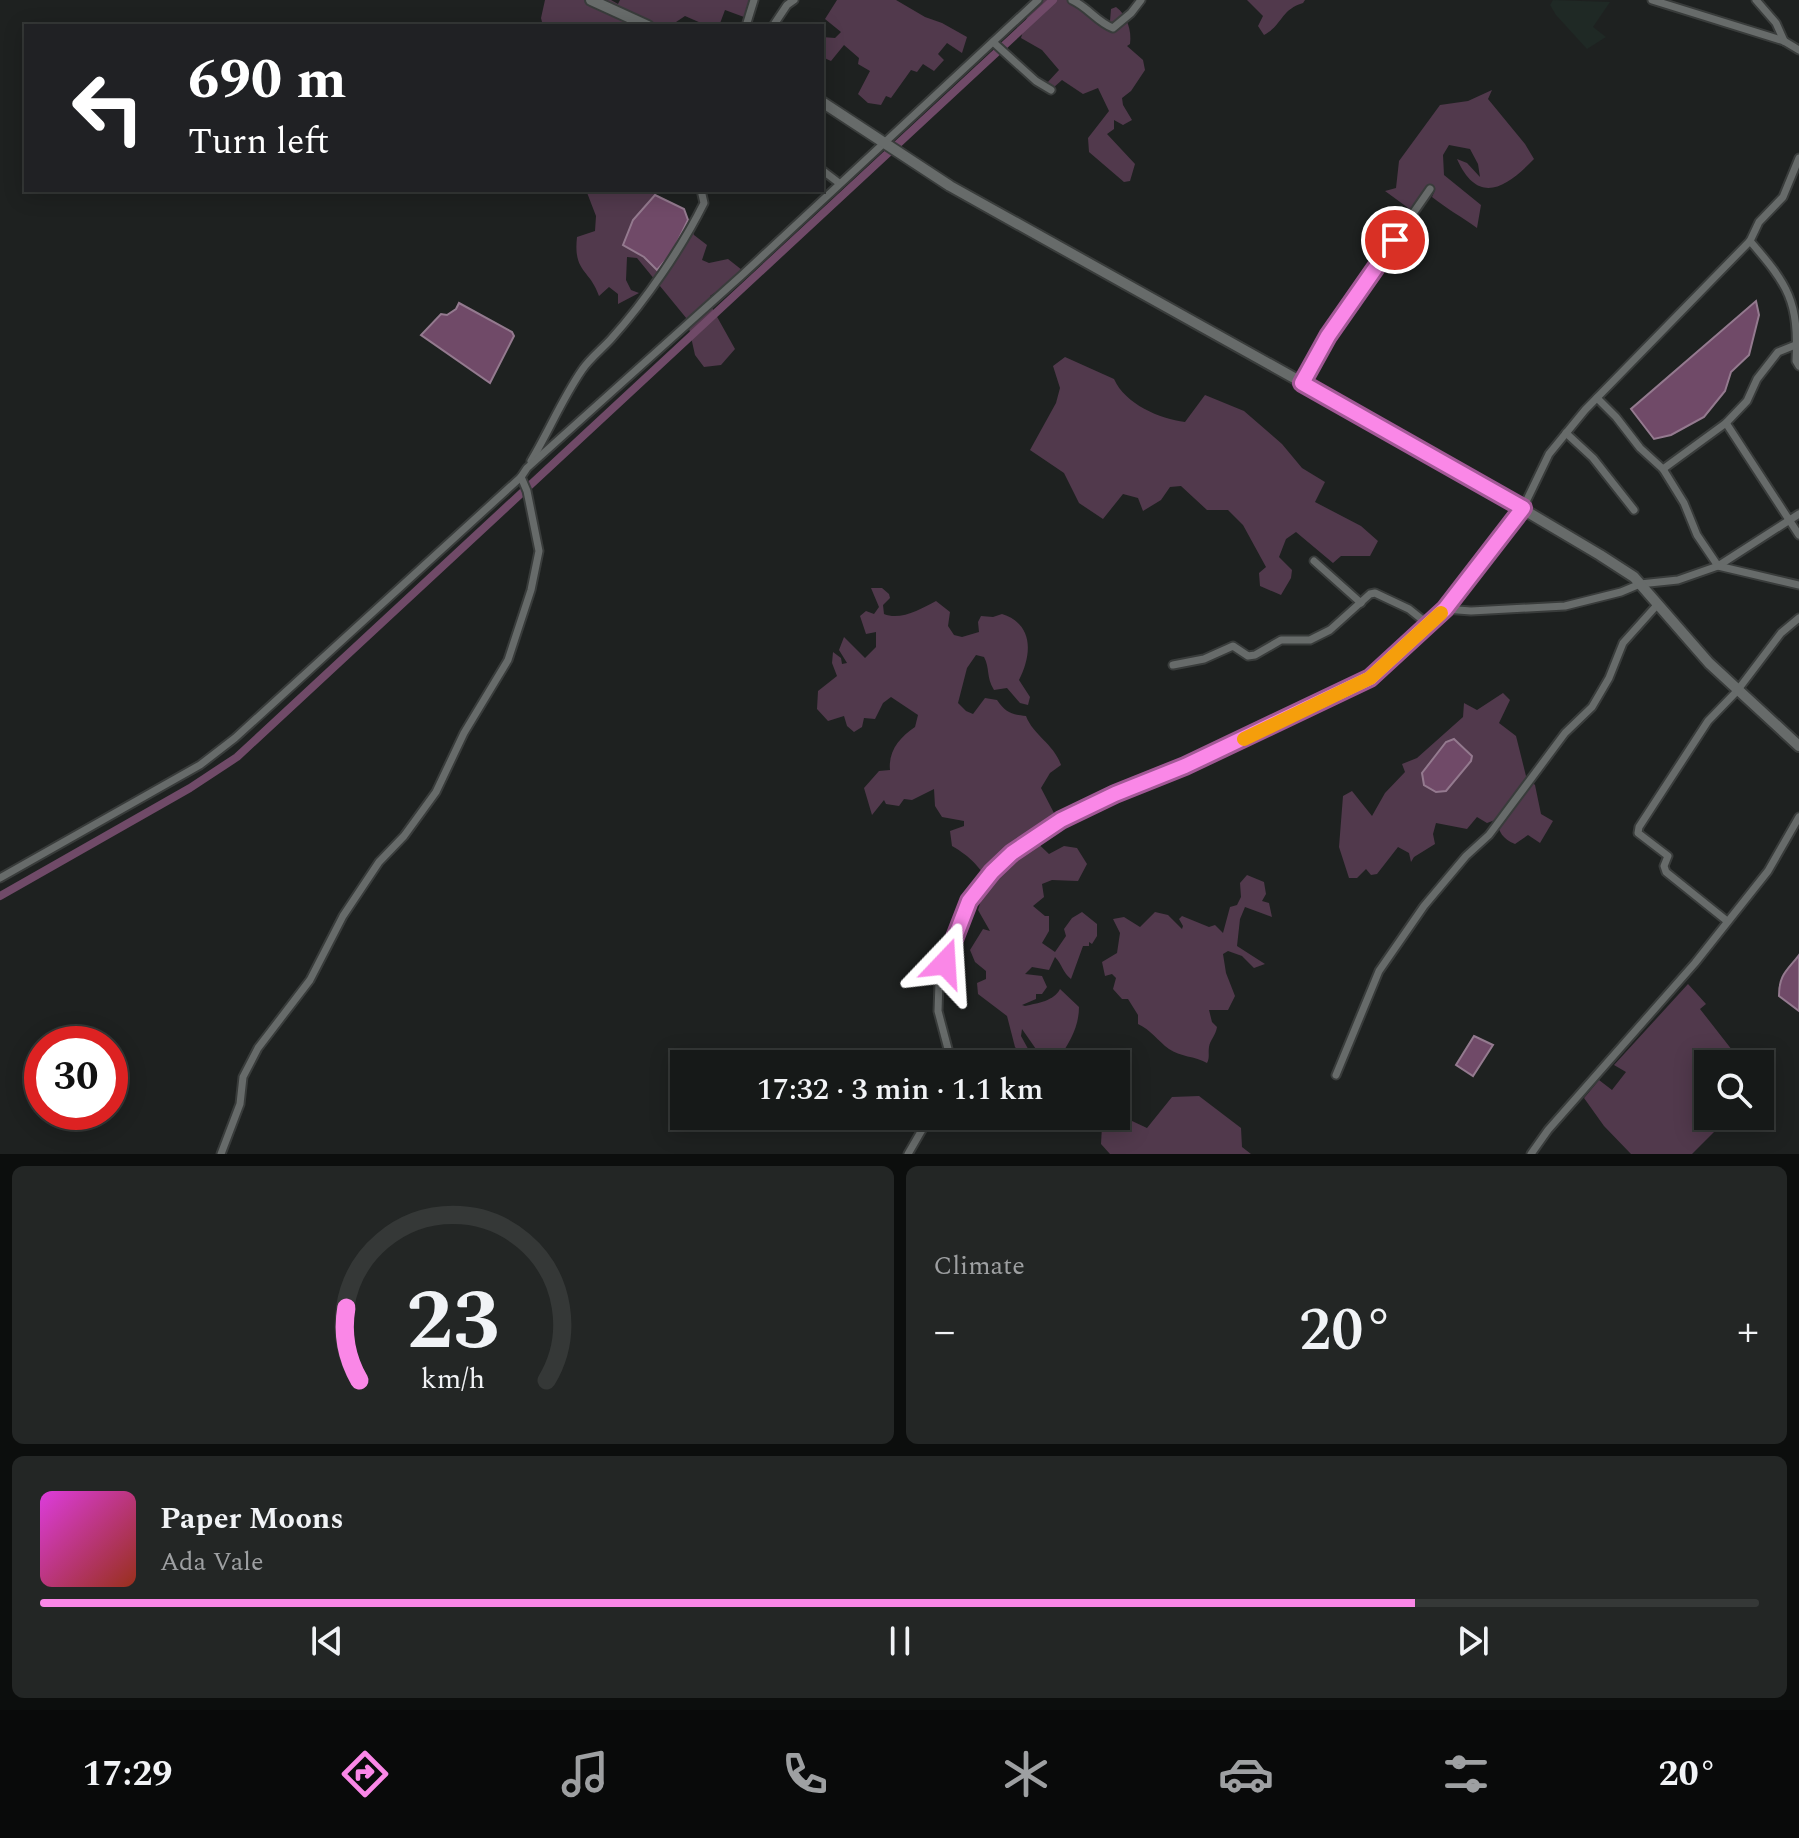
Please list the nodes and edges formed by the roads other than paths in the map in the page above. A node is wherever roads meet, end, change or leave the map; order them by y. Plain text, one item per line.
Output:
1 (591, 0) edge
2 (754, 0) edge
3 (794, 0) edge
4 (1038, 0) edge
5 (1072, 0) edge
6 (1141, 0) edge
7 (1652, 0) edge
8 (1756, 0) edge
9 (644, 24) edge
10 (747, 24) edge
11 (774, 24) edge
12 (1784, 41) junction
13 (999, 47) junction
14 (1799, 50) edge
15 (1051, 90) dead end
16 (824, 103) edge
17 (886, 142) junction
18 (1799, 158) edge
19 (824, 172) edge
20 (839, 183) junction
21 (1430, 189) dead end
22 (701, 192) edge
23 (1750, 241) junction
24 (1798, 344) edge
25 (1799, 366) edge
26 (1302, 383) junction
27 (1597, 398) junction
28 (1726, 423) junction
29 (1566, 433) junction
30 (527, 468) junction
31 (1663, 469) junction
32 (523, 479) junction
33 (1523, 508) junction
34 (1634, 510) dead end
35 (1799, 514) edge
36 (1789, 521) junction
37 (1799, 535) edge
38 (1314, 561) dead end
39 (1718, 566) junction
40 (1640, 584) junction
41 (1799, 585) edge
42 (1361, 603) junction
43 (1657, 605) junction
44 (1445, 609) junction
45 (1799, 618) edge
46 (1429, 625) junction
47 (1173, 665) dead end
48 (1737, 691) junction
49 (1799, 746) edge
50 (1799, 817) edge
51 (0, 878) edge
52 (1727, 921) junction
53 (948, 1050) edge
54 (1336, 1075) dead end
55 (922, 1130) edge
56 (221, 1154) edge
57 (908, 1154) edge
58 (1531, 1154) edge

1 - 9 main road
2 - 10 street
3 - 11 street
4 - 13 street
5 - 6 street
7 - 12 street
8 - 12 street
12 - 14 street
13 - 15 street
13 - 17 street
16 - 17 main road
17 - 20 street
17 - 26 main road
18 - 23 street
19 - 20 street
20 - 30 street
21 - 26 street
22 - 30 street
23 - 24 street
23 - 27 street
24 - 25 street
24 - 28 street
26 - 33 main road
27 - 29 street
27 - 31 street
28 - 31 street
28 - 36 street
29 - 33 street
29 - 34 street
30 - 32 street
31 - 39 street
32 - 51 street
32 - 56 street
33 - 40 main road
33 - 44 street
35 - 36 street
36 - 37 street
36 - 39 street
38 - 42 street
39 - 40 street
39 - 41 street
40 - 43 main road
40 - 44 street
42 - 46 street
42 - 47 street
43 - 48 main road
43 - 54 street
44 - 46 street
45 - 48 street
46 - 53 street
48 - 49 main road
48 - 52 street
50 - 52 street
52 - 58 street
55 - 57 street

